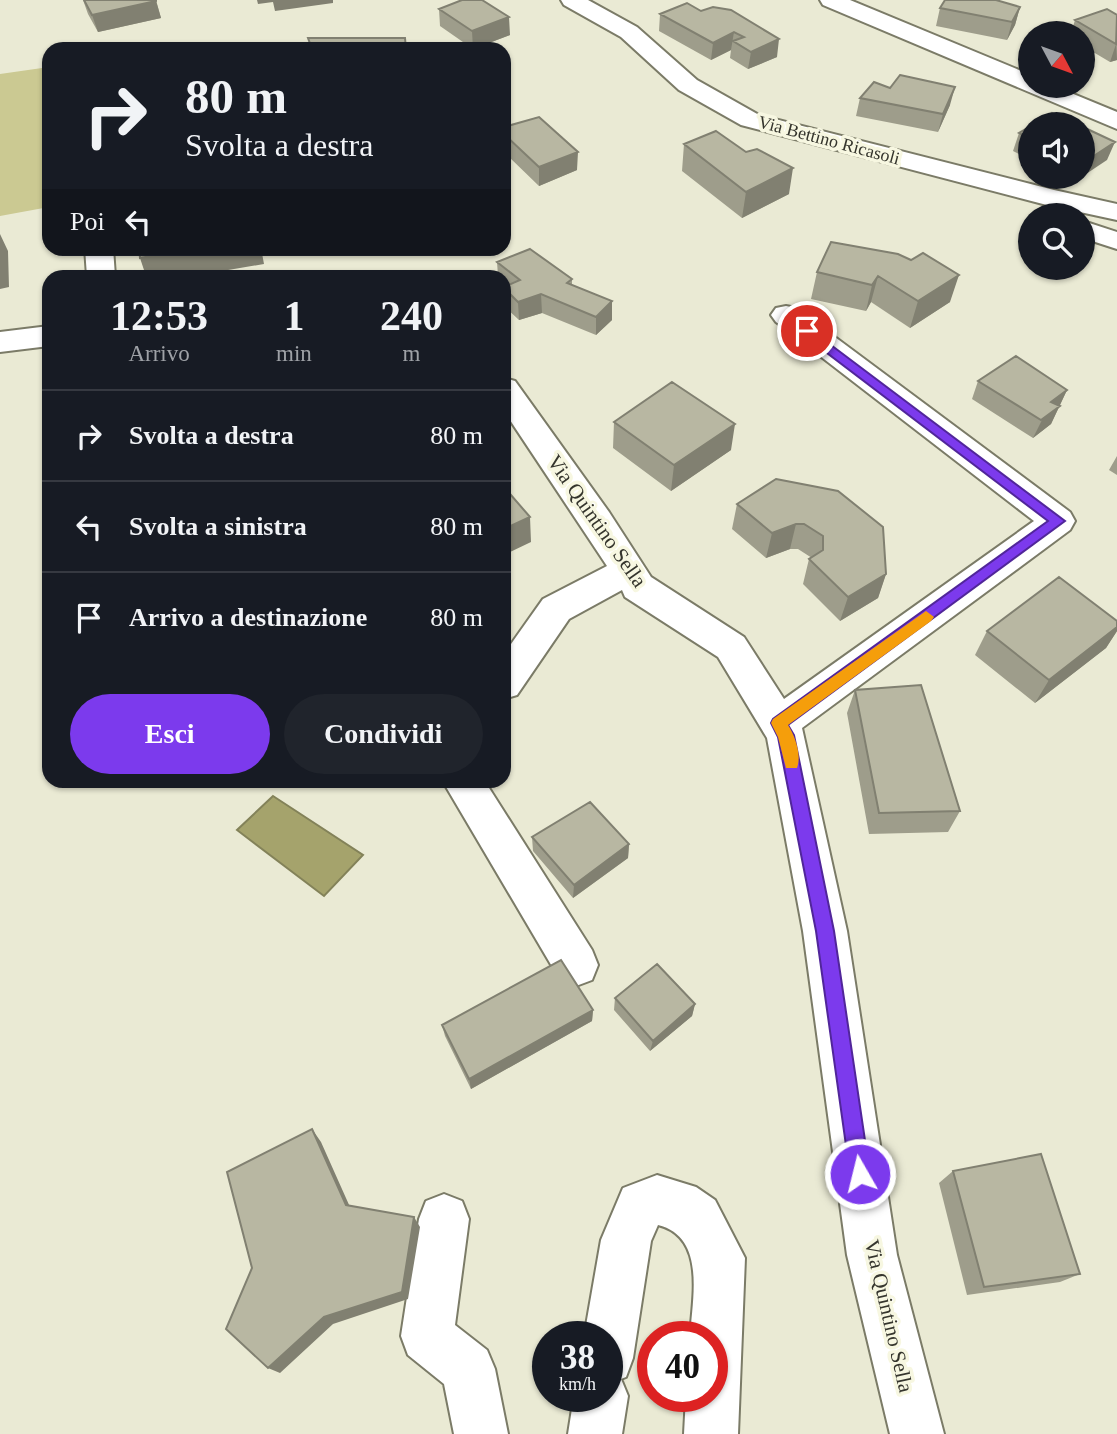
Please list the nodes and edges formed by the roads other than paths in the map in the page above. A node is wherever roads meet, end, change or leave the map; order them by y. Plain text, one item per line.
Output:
1 (572, 0) edge
2 (831, 0) edge
3 (1018, 79) edge
4 (1063, 98) edge
5 (1117, 121) edge
6 (1035, 203) edge
7 (1095, 210) edge
8 (1117, 212) edge
9 (1095, 233) edge
10 (1117, 241) edge
11 (786, 315) dead end
12 (42, 336) edge
13 (0, 342) edge
14 (511, 398) edge
15 (628, 571) junction
16 (511, 666) edge
17 (779, 723) junction
18 (468, 788) edge
19 (576, 965) dead end
20 (444, 1219) dead end
21 (613, 1321) edge
22 (598, 1412) edge
23 (481, 1434) edge
24 (595, 1434) edge
25 (711, 1434) edge
26 (917, 1434) edge

1 - 6 street, Via Bettino Ricasoli
2 - 3 street
4 - 5 street
7 - 8 street
9 - 10 street
11 - 17 street
12 - 13 street
14 - 15 street, Via Quintino Sella
15 - 16 street
15 - 17 street, Via Quintino Sella
17 - 26 street, Via Quintino Sella
18 - 19 street
20 - 23 street
21 - 25 street
22 - 24 street

